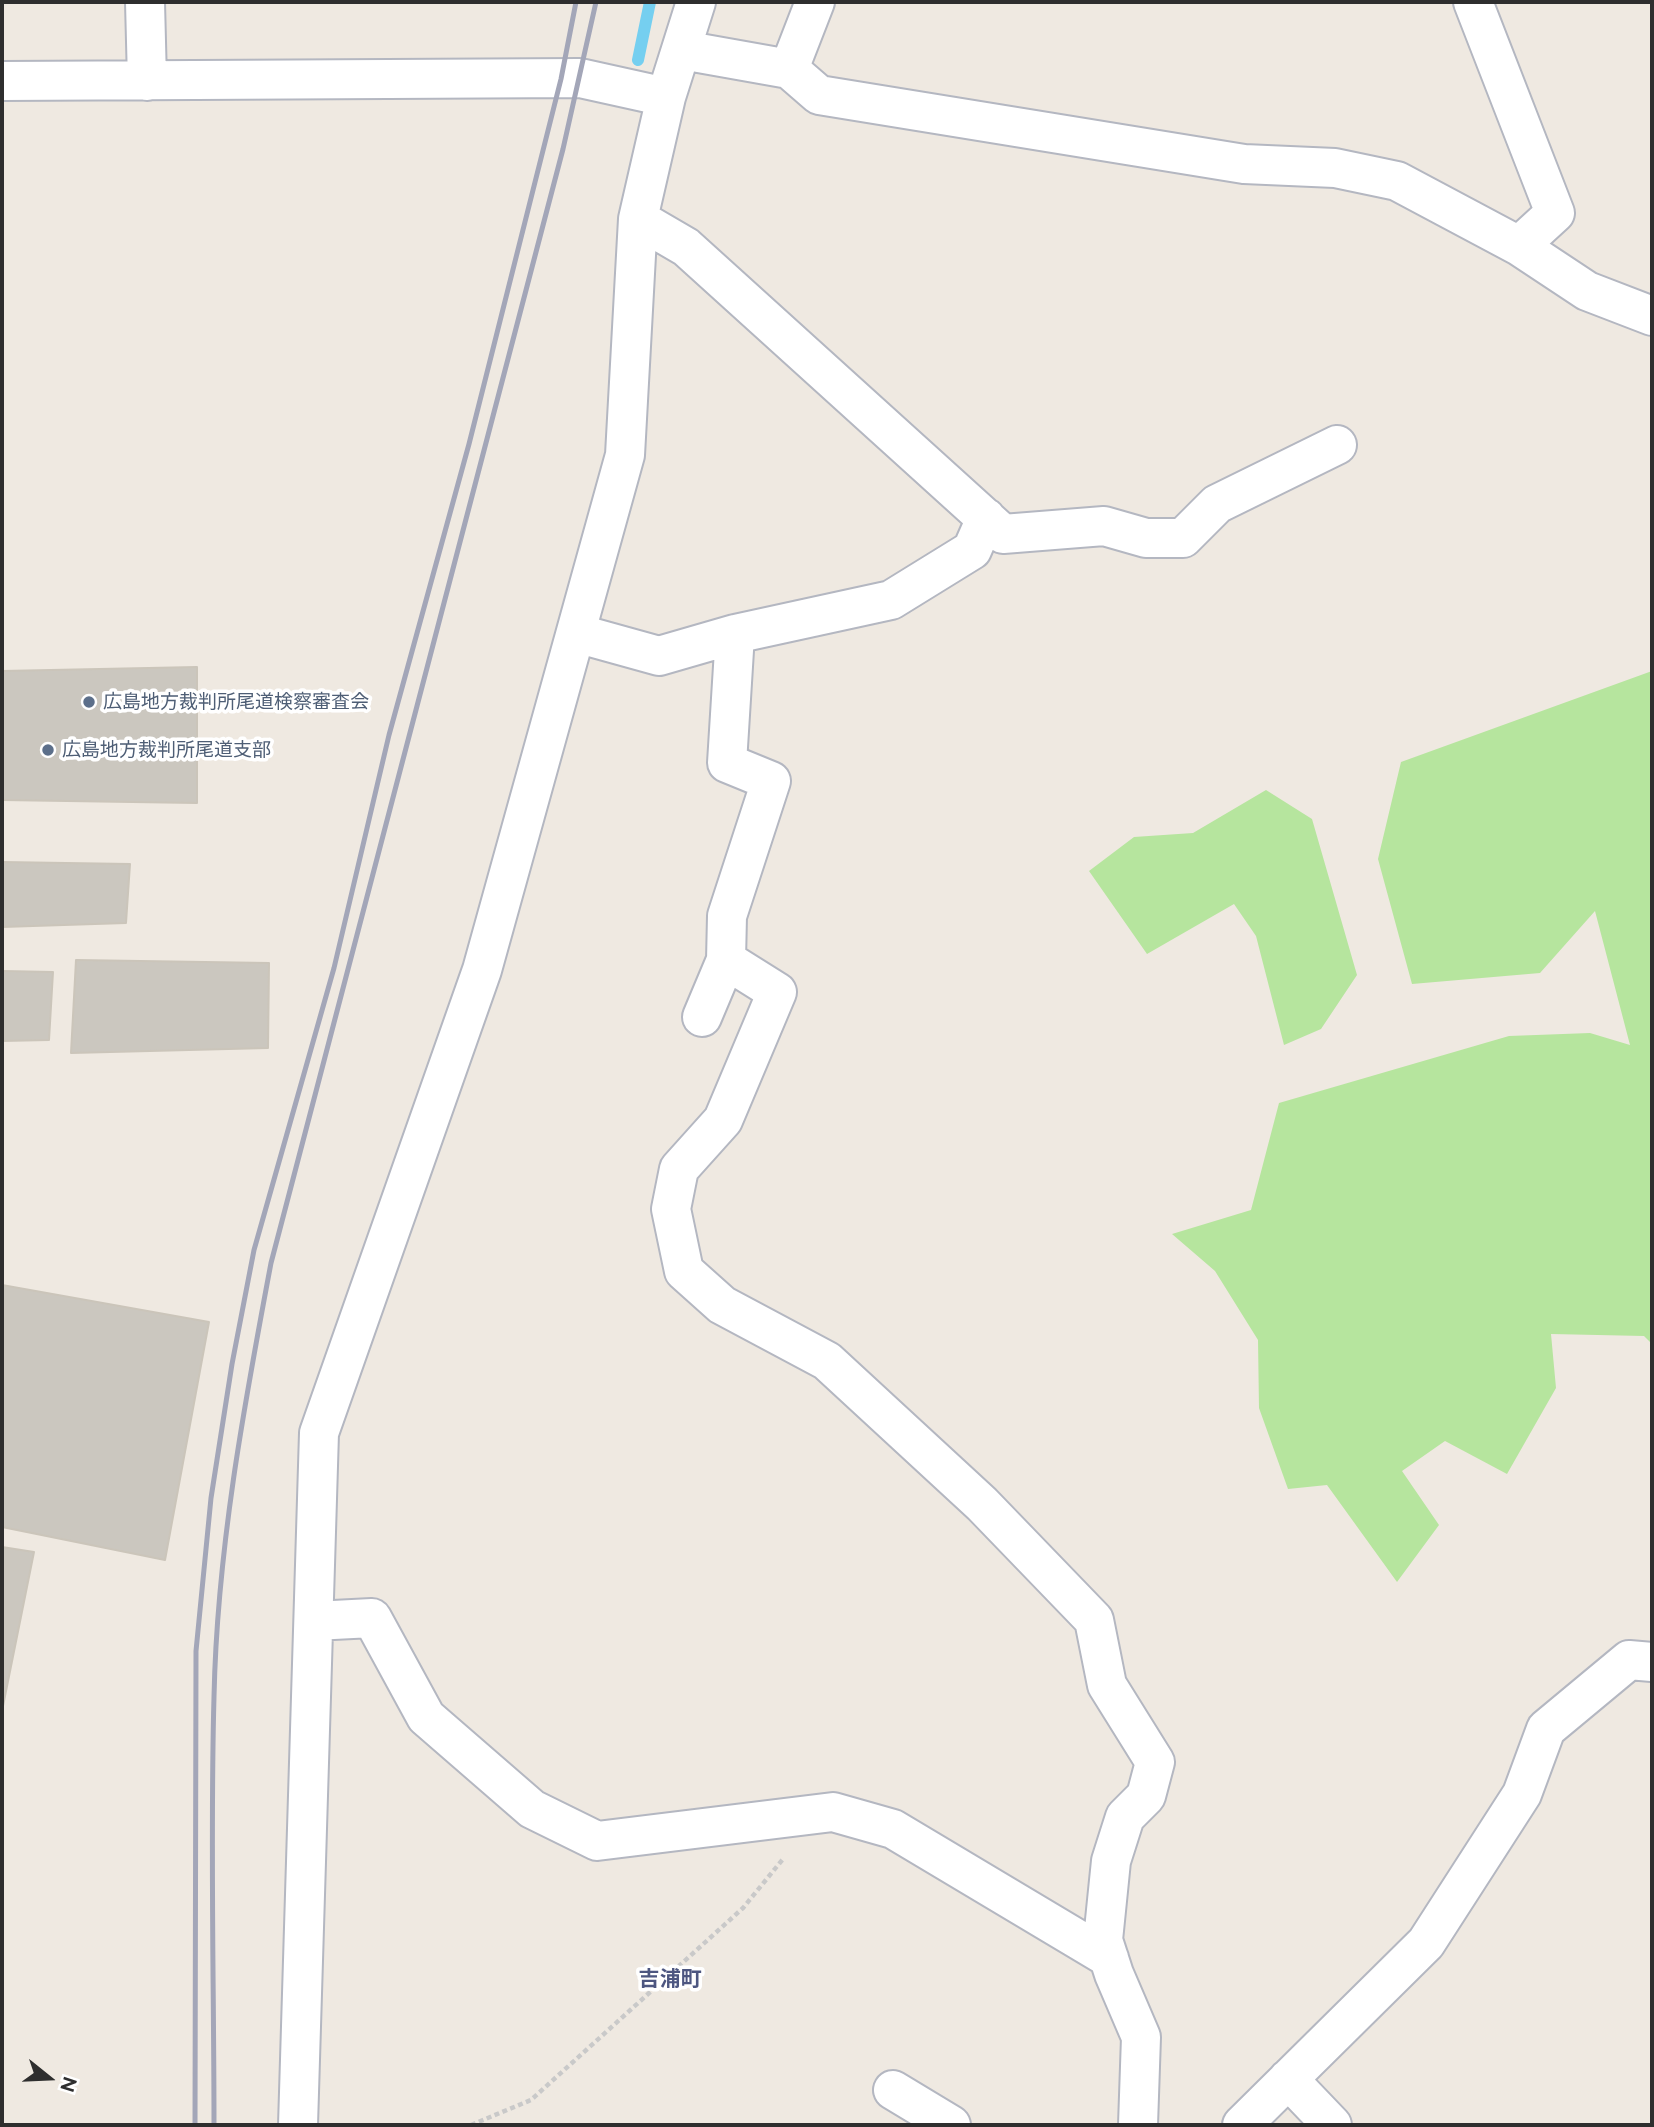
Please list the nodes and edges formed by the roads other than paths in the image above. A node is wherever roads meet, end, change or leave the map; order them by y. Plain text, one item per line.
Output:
1 (145, 2) edge
2 (696, 2) edge
3 (815, 2) edge
4 (1473, 2) edge
5 (682, 50) junction
6 (789, 69) junction
7 (147, 80) junction
8 (2, 81) edge
9 (666, 97) junction
10 (638, 219) junction
11 (1520, 246) junction
12 (1652, 316) edge
13 (1337, 445) dead end
14 (986, 518) junction
15 (576, 633) junction
16 (735, 634) junction
17 (726, 960) junction
18 (702, 1017) dead end
19 (314, 1621) junction
20 (1652, 1662) edge
21 (1109, 1958) junction
22 (1288, 2079) junction
23 (893, 2090) dead end
24 (298, 2125) edge
25 (951, 2125) edge
26 (1139, 2125) edge
27 (1242, 2125) edge
28 (1332, 2125) edge

1 - 7 street
2 - 5 street
3 - 6 street
4 - 11 street
5 - 6 street
5 - 9 street
6 - 11 street
7 - 8 street
7 - 9 street
9 - 10 street
10 - 14 street
10 - 15 street
11 - 12 street
13 - 14 street
14 - 16 street
15 - 16 street
15 - 19 street
16 - 17 street
17 - 18 street
17 - 21 street
19 - 21 street
19 - 24 street
20 - 22 street
21 - 26 street
22 - 27 street
22 - 28 street
23 - 25 street

